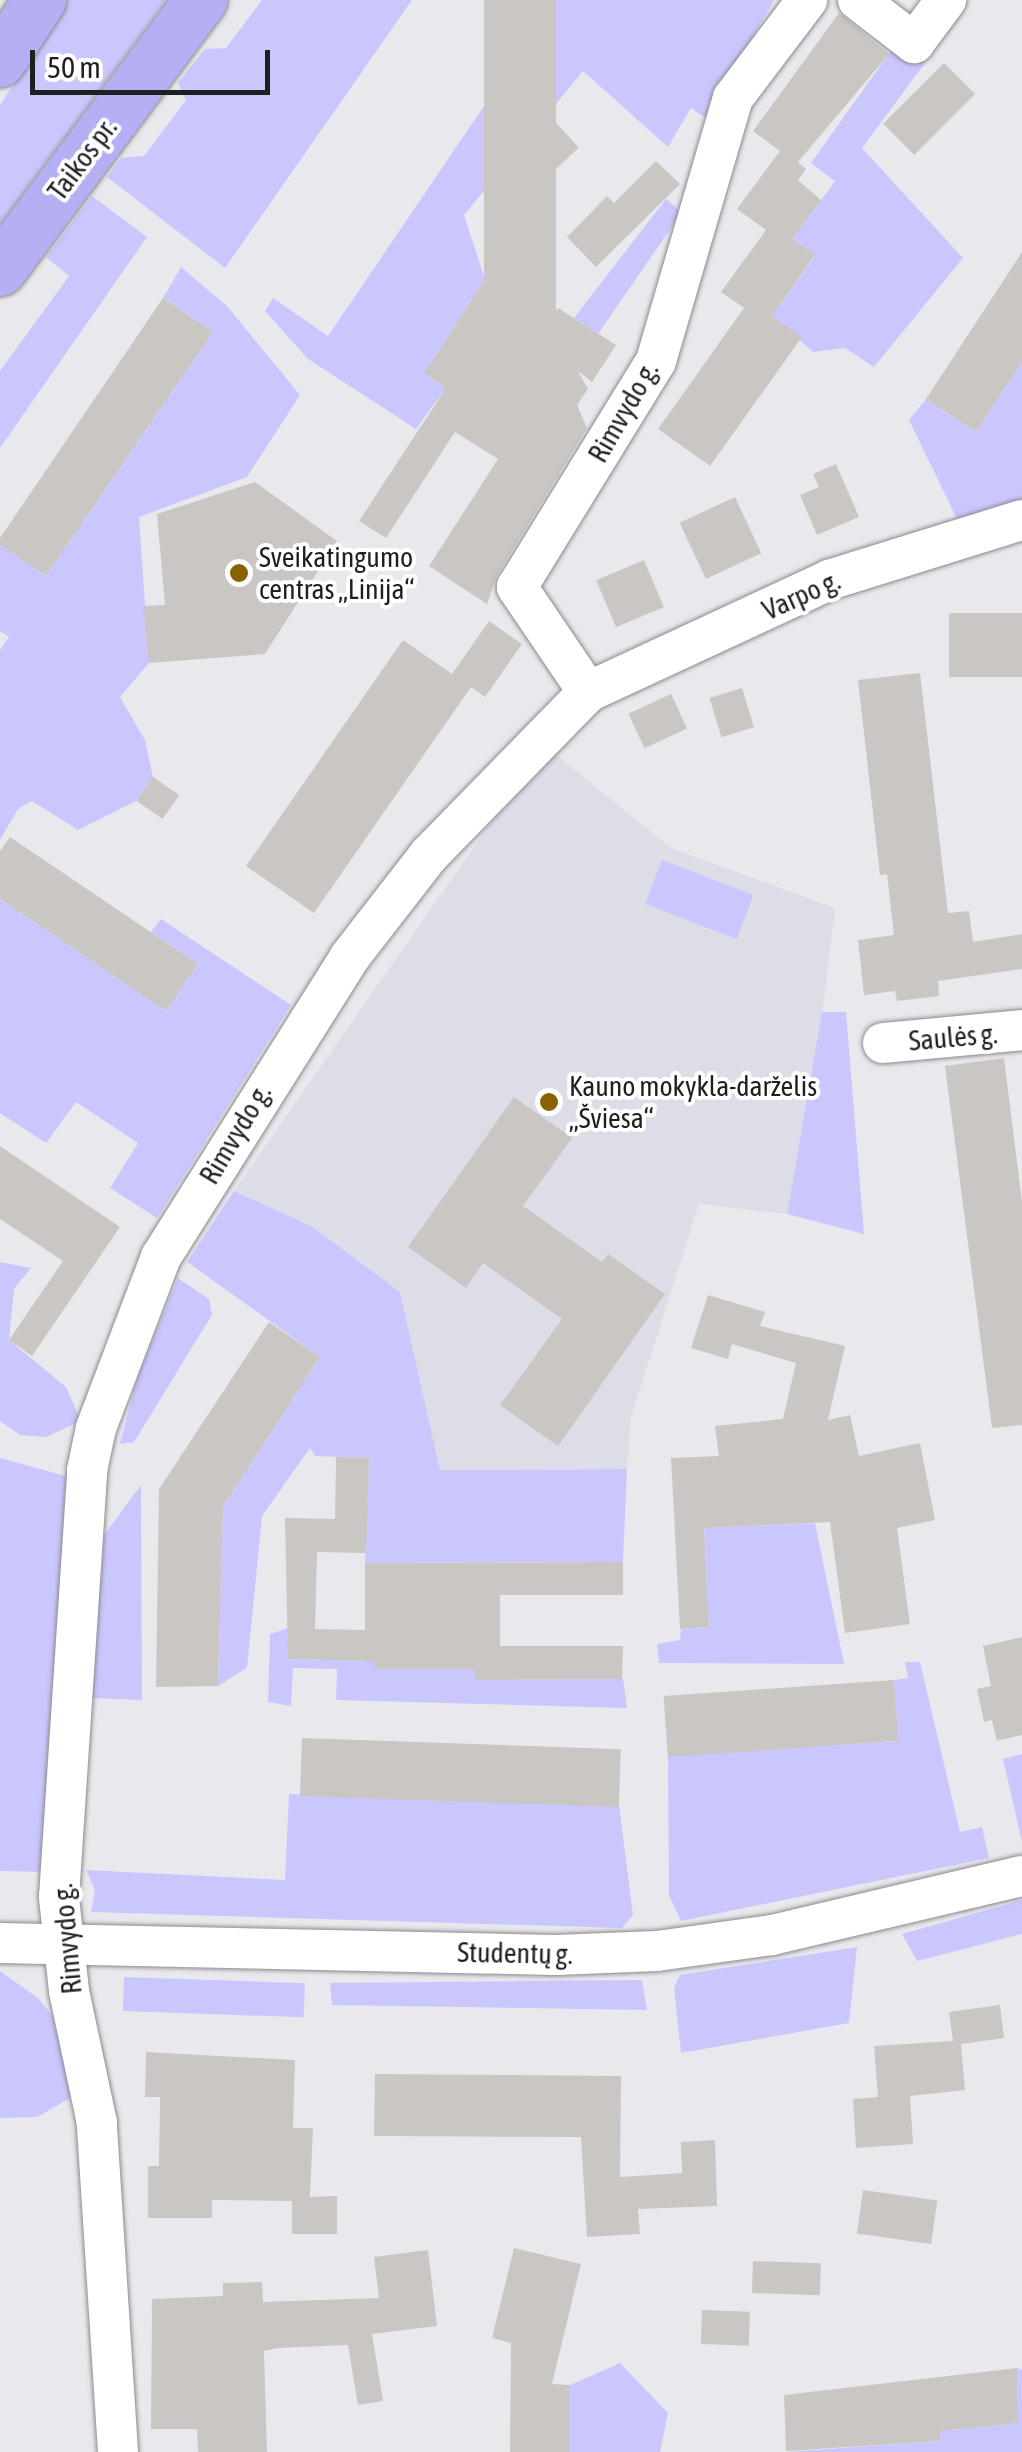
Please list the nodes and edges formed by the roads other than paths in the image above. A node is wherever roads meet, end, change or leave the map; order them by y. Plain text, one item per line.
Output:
1 (40, 0) edge
2 (200, 0) edge
3 (807, 0) edge
4 (858, 0) edge
5 (946, 0) edge
6 (0, 61) edge
7 (0, 270) edge
8 (1022, 520) edge
9 (588, 692) junction
10 (1022, 1030) edge
11 (883, 1043) dead end
12 (1022, 1876) edge
13 (0, 1943) edge
14 (64, 1944) junction
15 (118, 2452) edge

1 - 6 main road
2 - 7 main road, Taikos pr.
3 - 9 street, Rimvydo g.
4 - 5 street
8 - 9 street, Varpo g.
9 - 14 street, Rimvydo g.
10 - 11 street, Saulės g.
12 - 14 street, Studentų g.
13 - 14 street, Studentų g.
14 - 15 street, Rimvydo g.

